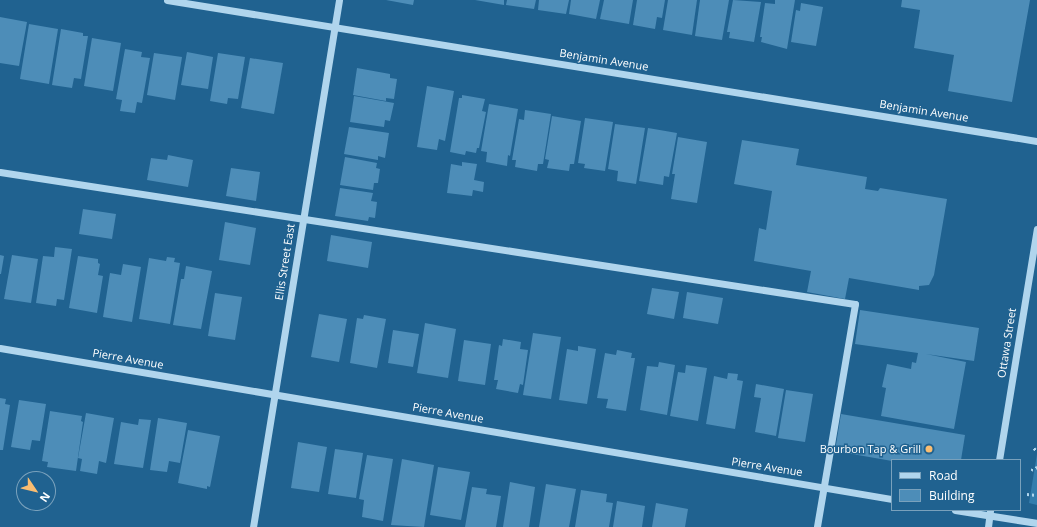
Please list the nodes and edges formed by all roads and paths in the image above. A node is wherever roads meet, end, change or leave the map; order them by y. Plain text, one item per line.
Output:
1 (167, 0) edge
2 (339, 0) edge
3 (335, 28) junction
4 (1037, 141) edge
5 (0, 172) edge
6 (304, 218) junction
7 (1037, 229) edge
8 (0, 348) edge
9 (274, 395) junction
10 (1034, 448) dead end
11 (1037, 451) edge
12 (999, 459) edge
13 (1037, 467) edge
14 (1031, 470) dead end
15 (824, 487) junction
16 (1027, 494) dead end
17 (1037, 495) edge
18 (891, 499) edge
19 (967, 511) edge
20 (990, 513) edge
21 (1037, 523) edge
22 (253, 527) edge
23 (818, 527) edge
24 (988, 527) edge

1 - 3 street, Benjamin Avenue
2 - 3 street, Ellis Street East
3 - 4 street, Benjamin Avenue
3 - 6 street, Ellis Street East
5 - 6 street
6 - 9 street, Ellis Street East
6 - 15 street
7 - 12 street, Ottawa Street
8 - 9 street, Pierre Avenue
9 - 15 street, Pierre Avenue
9 - 22 street, Ellis Street East
10 - 11 path
13 - 14 path
15 - 18 street, Pierre Avenue
15 - 23 street
16 - 17 path
19 - 20 street
20 - 21 street
20 - 24 street

